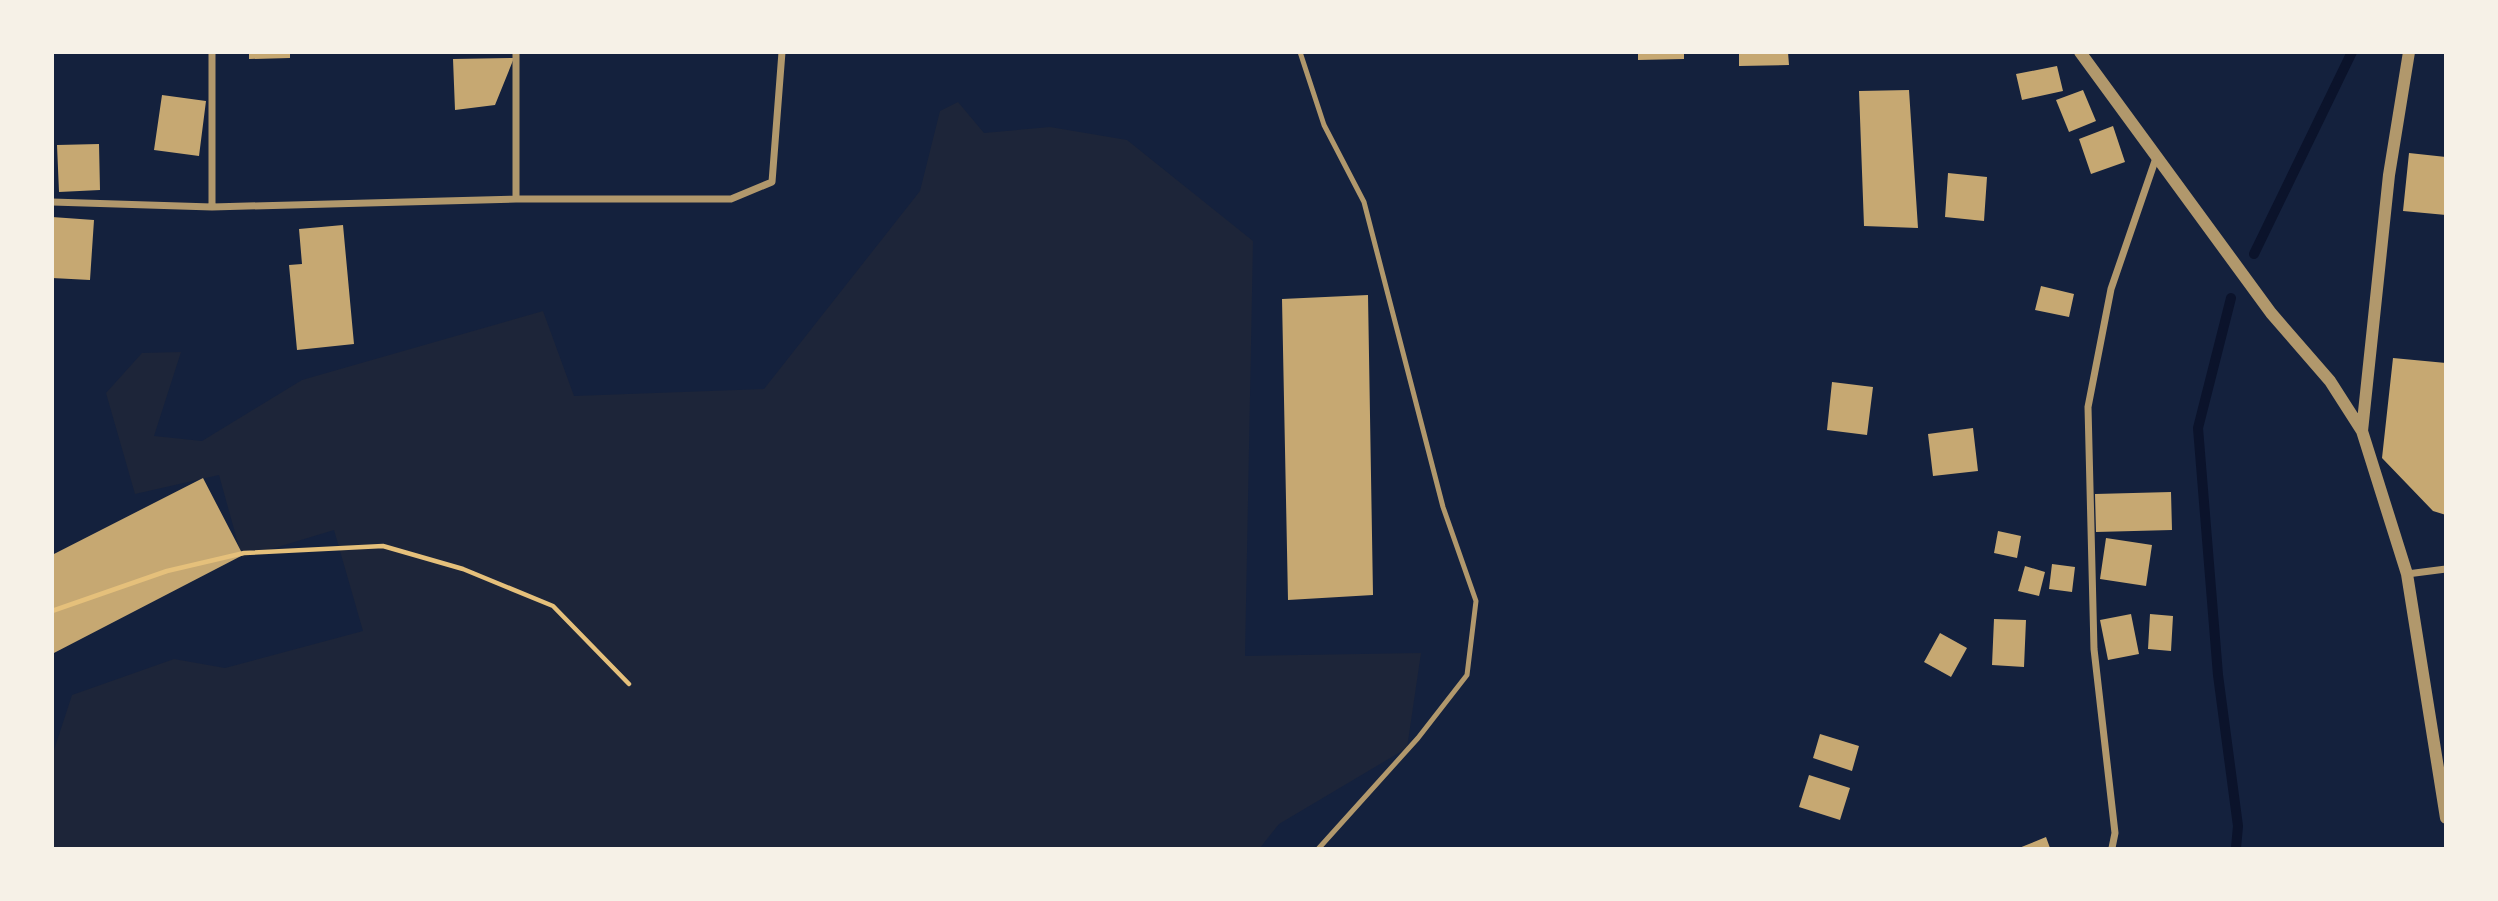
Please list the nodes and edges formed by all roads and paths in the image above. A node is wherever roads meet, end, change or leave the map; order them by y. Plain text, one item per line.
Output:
1 (212, 52) edge
2 (516, 52) edge
3 (782, 52) edge
4 (1300, 52) edge
5 (2080, 52) edge
6 (2409, 52) edge
7 (2156, 158) junction
8 (516, 199) junction
9 (52, 202) edge
10 (212, 207) junction
11 (2362, 431) junction
12 (2445, 569) edge
13 (2407, 574) junction
14 (52, 611) edge
15 (629, 684) dead end
16 (2445, 818) edge
17 (1319, 849) edge
18 (2112, 849) edge

1 - 10 street
2 - 8 street
3 - 8 street
4 - 17 lane
5 - 7 street
6 - 11 street
7 - 11 street
7 - 18 street
8 - 10 street
9 - 10 street
11 - 13 street
12 - 13 street
13 - 16 street
14 - 15 path

